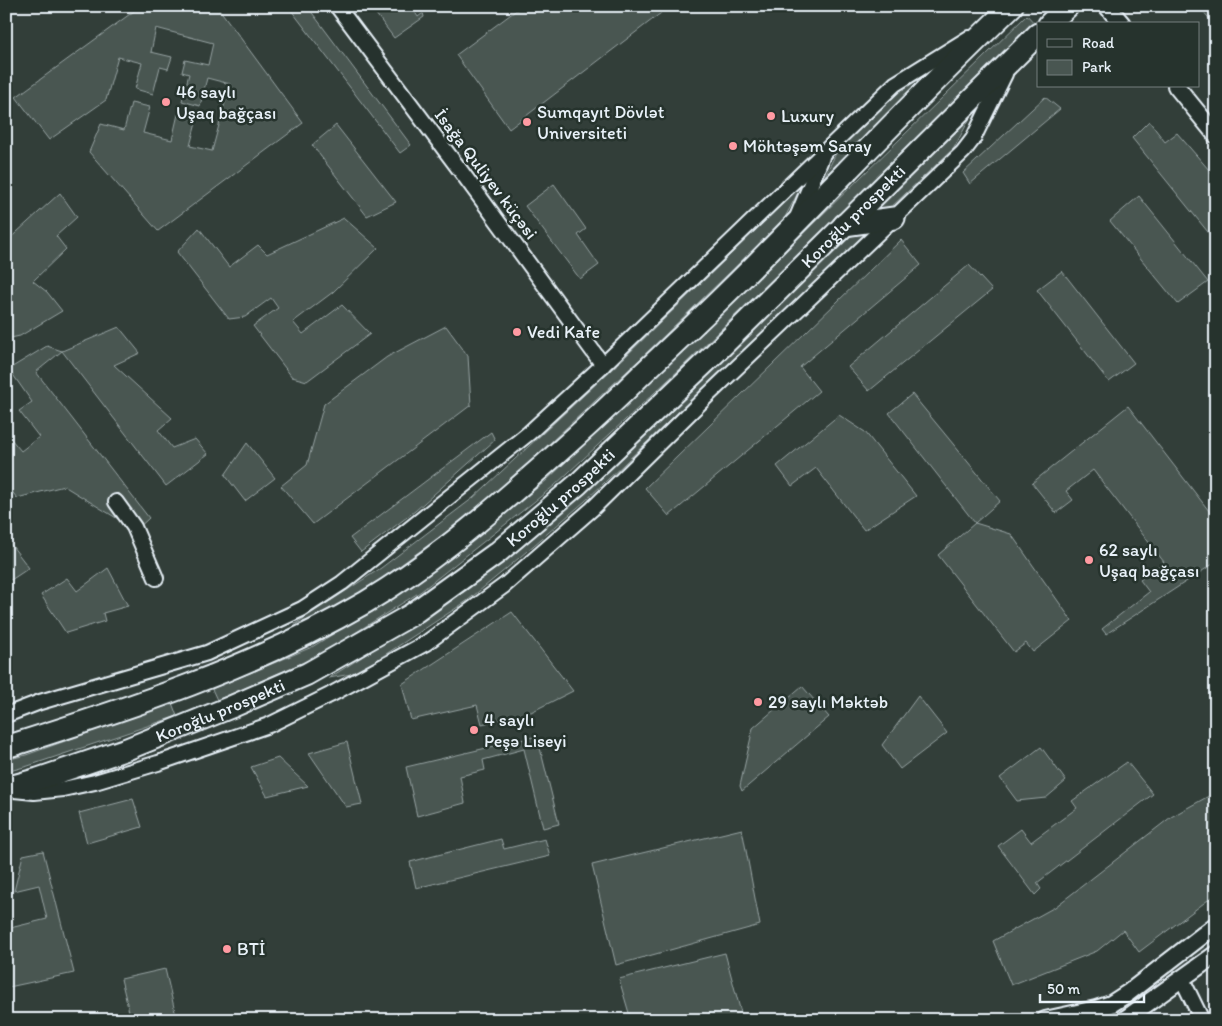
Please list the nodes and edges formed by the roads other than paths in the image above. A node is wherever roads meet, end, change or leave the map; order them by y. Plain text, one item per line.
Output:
1 (337, 6) edge
2 (1068, 6) edge
3 (1107, 6) edge
4 (1006, 12) edge
5 (1051, 22) edge
6 (1120, 22) edge
7 (1037, 35) edge
8 (1015, 56) junction
9 (1178, 88) edge
10 (1216, 135) edge
11 (824, 152) junction
12 (894, 218) junction
13 (794, 225) junction
14 (844, 225) junction
15 (603, 365) junction
16 (116, 502) dead end
17 (156, 578) dead end
18 (6, 714) edge
19 (6, 747) edge
20 (6, 789) edge
21 (1216, 925) edge
22 (1216, 954) edge
23 (1182, 979) junction
24 (1097, 1015) edge
25 (1045, 1020) edge
26 (1124, 1020) edge
27 (1202, 1020) edge

1 - 15 street, İsağa Quliyev küçəsi
2 - 5 main road
3 - 6 street
4 - 11 street
4 - 13 main road, Koroğlu prospekti
7 - 8 main road, Koroğlu prospekti
8 - 12 street
8 - 14 main road, Koroğlu prospekti
9 - 10 street
11 - 13 street
11 - 15 street
12 - 14 main road
12 - 20 street
13 - 19 main road, Koroğlu prospekti
14 - 20 main road, Koroğlu prospekti
15 - 18 street
16 - 17 street
21 - 24 street
22 - 23 street
23 - 26 street
23 - 27 street
24 - 25 street

